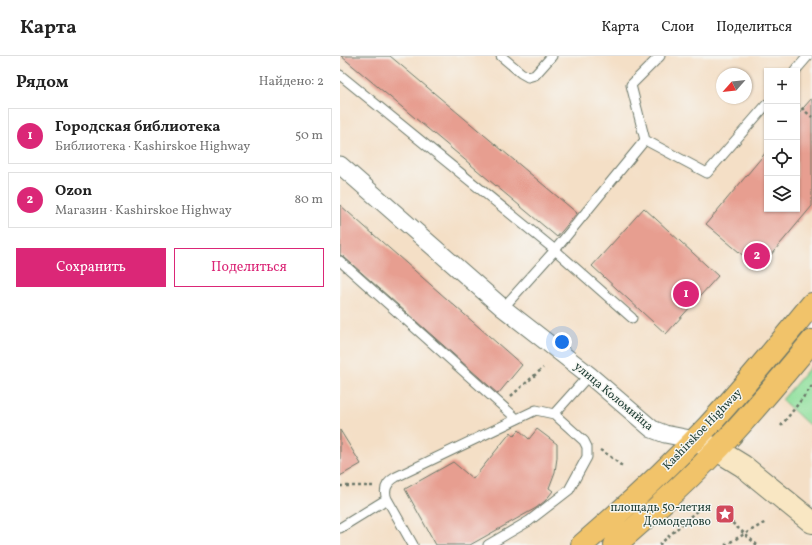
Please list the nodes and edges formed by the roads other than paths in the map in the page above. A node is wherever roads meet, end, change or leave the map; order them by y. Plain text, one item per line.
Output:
1 (501, 56) edge
2 (552, 56) edge
3 (660, 56) edge
4 (808, 56) edge
5 (798, 68) edge
6 (340, 76) edge
7 (764, 107) edge
8 (645, 140) junction
9 (340, 164) edge
10 (555, 250) junction
11 (340, 262) edge
12 (812, 304) edge
13 (503, 308) junction
14 (632, 318) dead end
15 (812, 341) edge
16 (589, 374) junction
17 (554, 414) junction
18 (517, 419) junction
19 (695, 440) junction
20 (717, 450) junction
21 (387, 499) junction
22 (812, 522) edge
23 (340, 528) edge
24 (413, 545) edge
25 (488, 545) edge
26 (582, 545) edge
27 (615, 545) edge

1 - 2 lane
3 - 8 lane
4 - 5 lane
6 - 10 lane
7 - 8 lane
8 - 10 lane
9 - 13 street, улица Коломийца
10 - 13 lane
10 - 14 lane
11 - 18 lane
12 - 19 main road, Kashirskoe Highway
13 - 16 street, улица Коломийца
15 - 20 main road, Kashirskoe Highway
16 - 17 lane
16 - 19 street, улица Коломийца
17 - 18 lane
17 - 25 lane
18 - 21 lane
19 - 20 main road, улица Коломийца
19 - 26 main road, Kashirskoe Highway
20 - 22 main road, улица Коломийца
20 - 27 main road, Kashirskoe Highway
21 - 23 lane
21 - 24 lane

